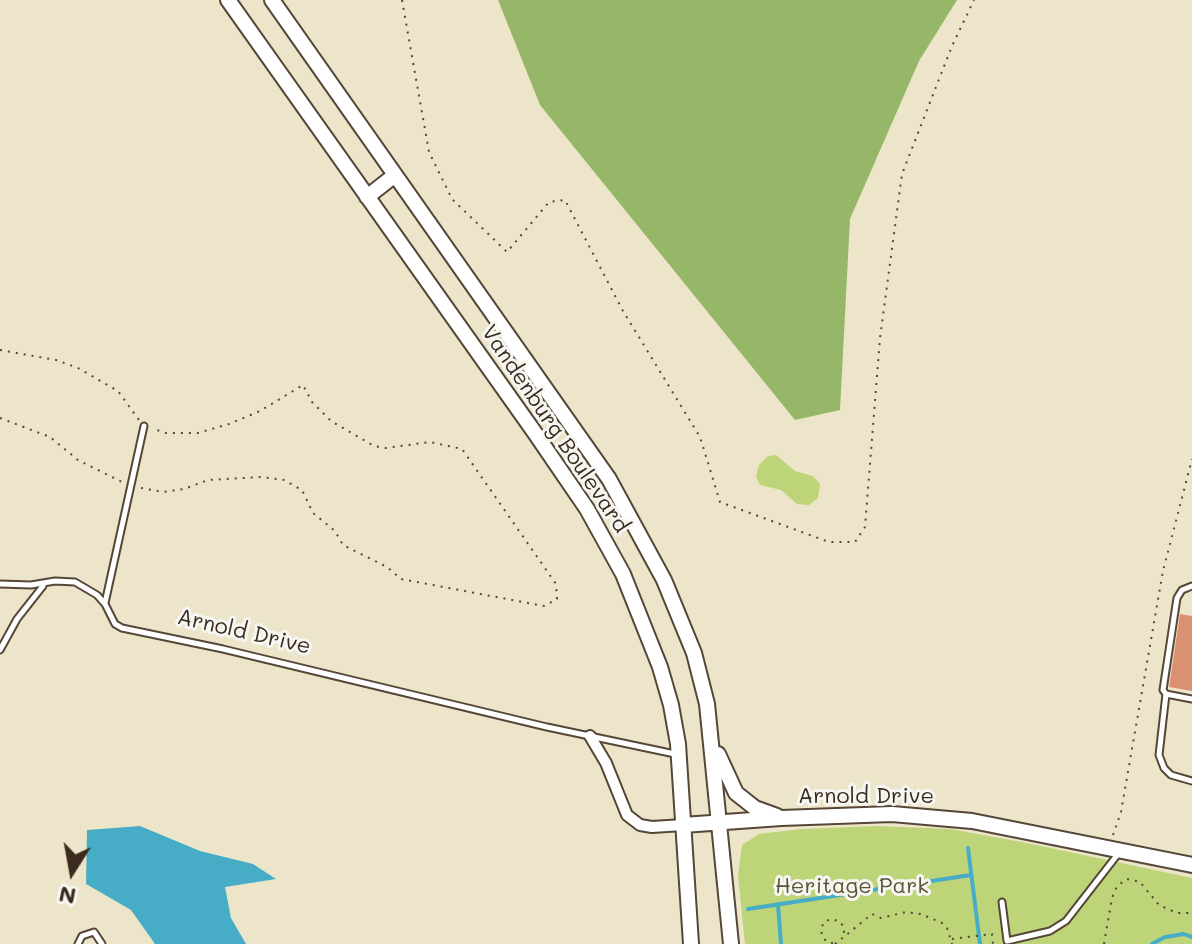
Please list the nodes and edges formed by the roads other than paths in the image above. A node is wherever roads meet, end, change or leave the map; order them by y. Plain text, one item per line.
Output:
1 (228, 0) edge
2 (272, 0) edge
3 (395, 175) junction
4 (367, 197) junction
5 (144, 426) road end
6 (0, 584) edge
7 (47, 584) junction
8 (1192, 586) edge
9 (105, 604) junction
10 (0, 650) edge
11 (1166, 694) junction
12 (1192, 699) edge
13 (590, 736) junction
14 (712, 742) junction
15 (679, 755) junction
16 (1192, 781) edge
17 (781, 818) junction
18 (720, 823) junction
19 (683, 825) junction
20 (1115, 849) junction
21 (1192, 865) edge
22 (1002, 902) dead end
23 (78, 944) edge
24 (102, 944) edge
25 (691, 944) edge
26 (731, 944) edge

1 - 4 main road, Vandenburg Boulevard
2 - 3 main road, Vandenburg Boulevard
3 - 4 main road
3 - 14 main road, Vandenburg Boulevard
4 - 15 main road, Vandenburg Boulevard
5 - 9 lane
6 - 7 lane, Arnold Drive
7 - 9 lane, Arnold Drive
7 - 10 lane
8 - 11 lane
9 - 13 lane, Arnold Drive
11 - 12 lane
11 - 16 lane
13 - 15 lane, Arnold Drive
13 - 19 street, Arnold Drive
14 - 17 main road
14 - 18 main road, Vandenburg Boulevard
15 - 19 main road, Vandenburg Boulevard
17 - 18 main road, Arnold Drive
17 - 20 main road, Arnold Drive
18 - 19 main road, Arnold Drive
18 - 26 main road, Vandenburg Boulevard
19 - 25 main road, Vandenburg Boulevard
20 - 21 main road, Arnold Drive
20 - 22 lane
23 - 24 lane

